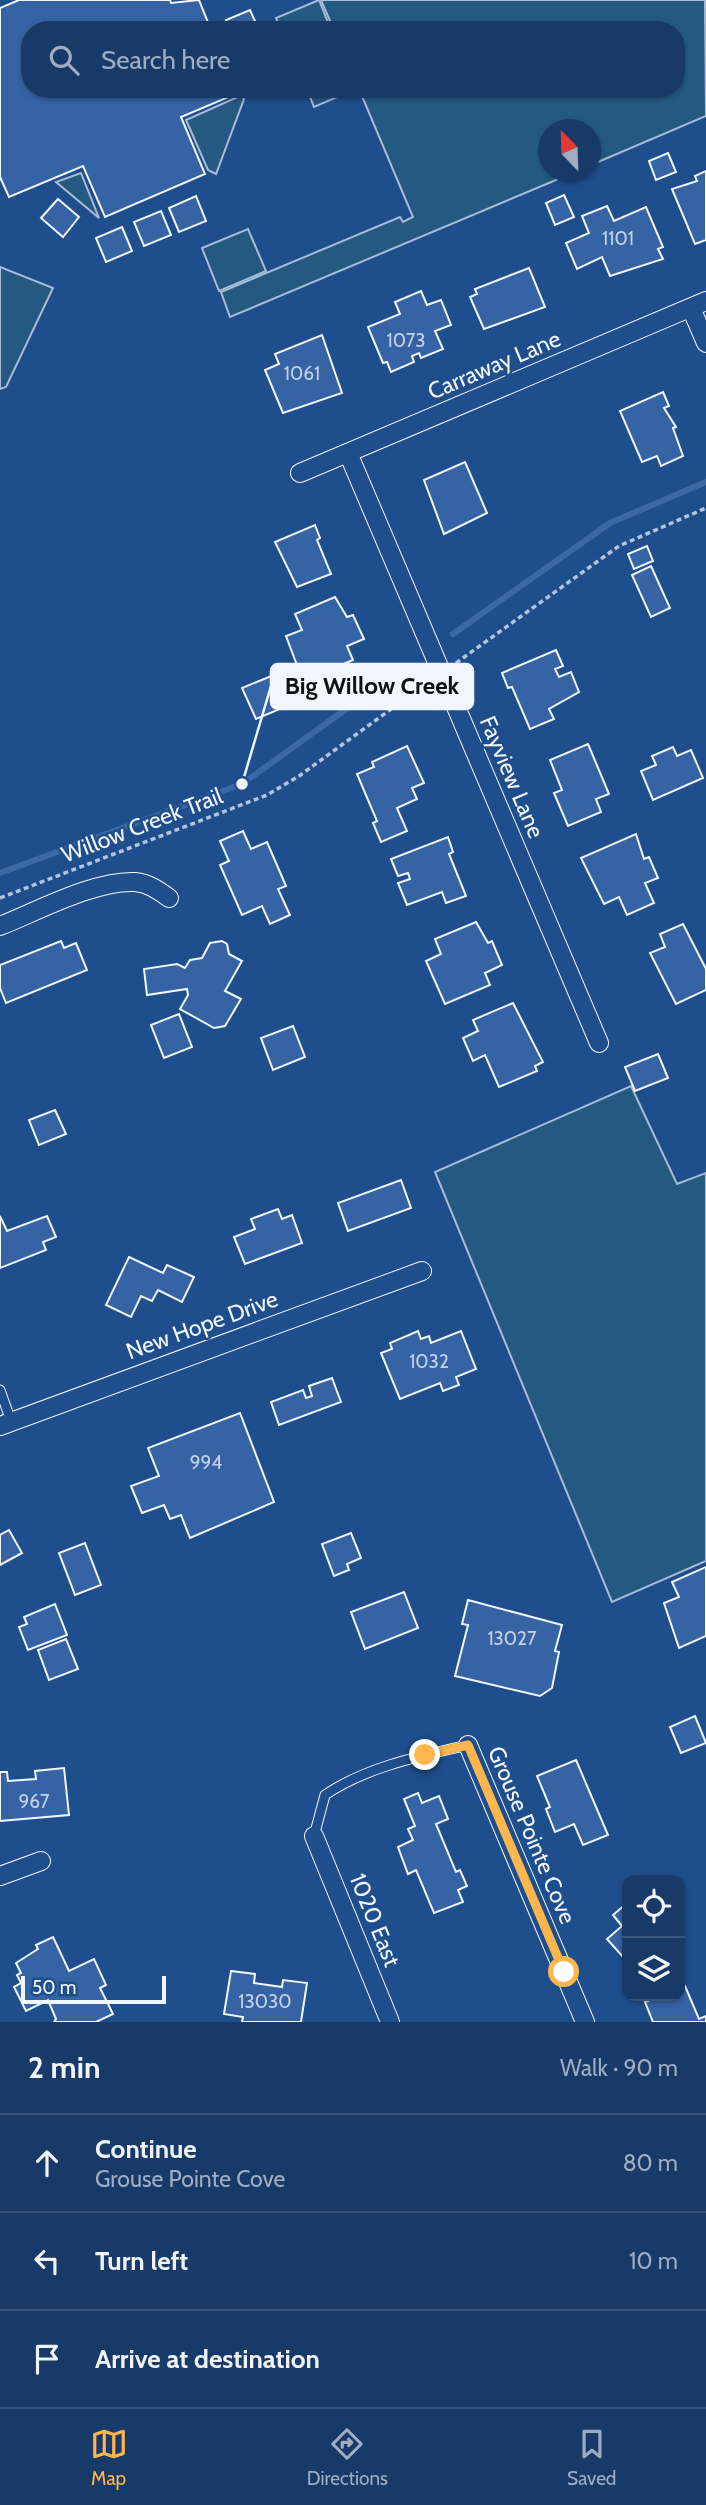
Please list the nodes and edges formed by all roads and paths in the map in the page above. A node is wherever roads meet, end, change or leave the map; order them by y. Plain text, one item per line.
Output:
1 (698, 304) edge
2 (706, 343) edge
3 (348, 453) junction
4 (300, 473) dead end
5 (706, 508) edge
6 (452, 665) dead end
7 (430, 681) dead end
8 (0, 898) edge
9 (169, 898) dead end
10 (0, 926) edge
11 (598, 1042) dead end
12 (422, 1271) dead end
13 (0, 1390) edge
14 (6, 1424) edge
15 (468, 1745) joint
16 (314, 1836) joint
17 (41, 1861) dead end
18 (0, 1876) edge
19 (390, 2022) edge
20 (585, 2022) edge

1 - 2 street
1 - 3 street, Carraway Lane
3 - 4 street, Carraway Lane
3 - 11 street, Fayview Lane
5 - 6 path
7 - 8 path, Willow Creek Trail
9 - 10 street
12 - 14 street, New Hope Drive
13 - 14 lane
15 - 16 lane
15 - 20 street, Grouse Pointe Cove
16 - 19 street, 1020 East
17 - 18 street

